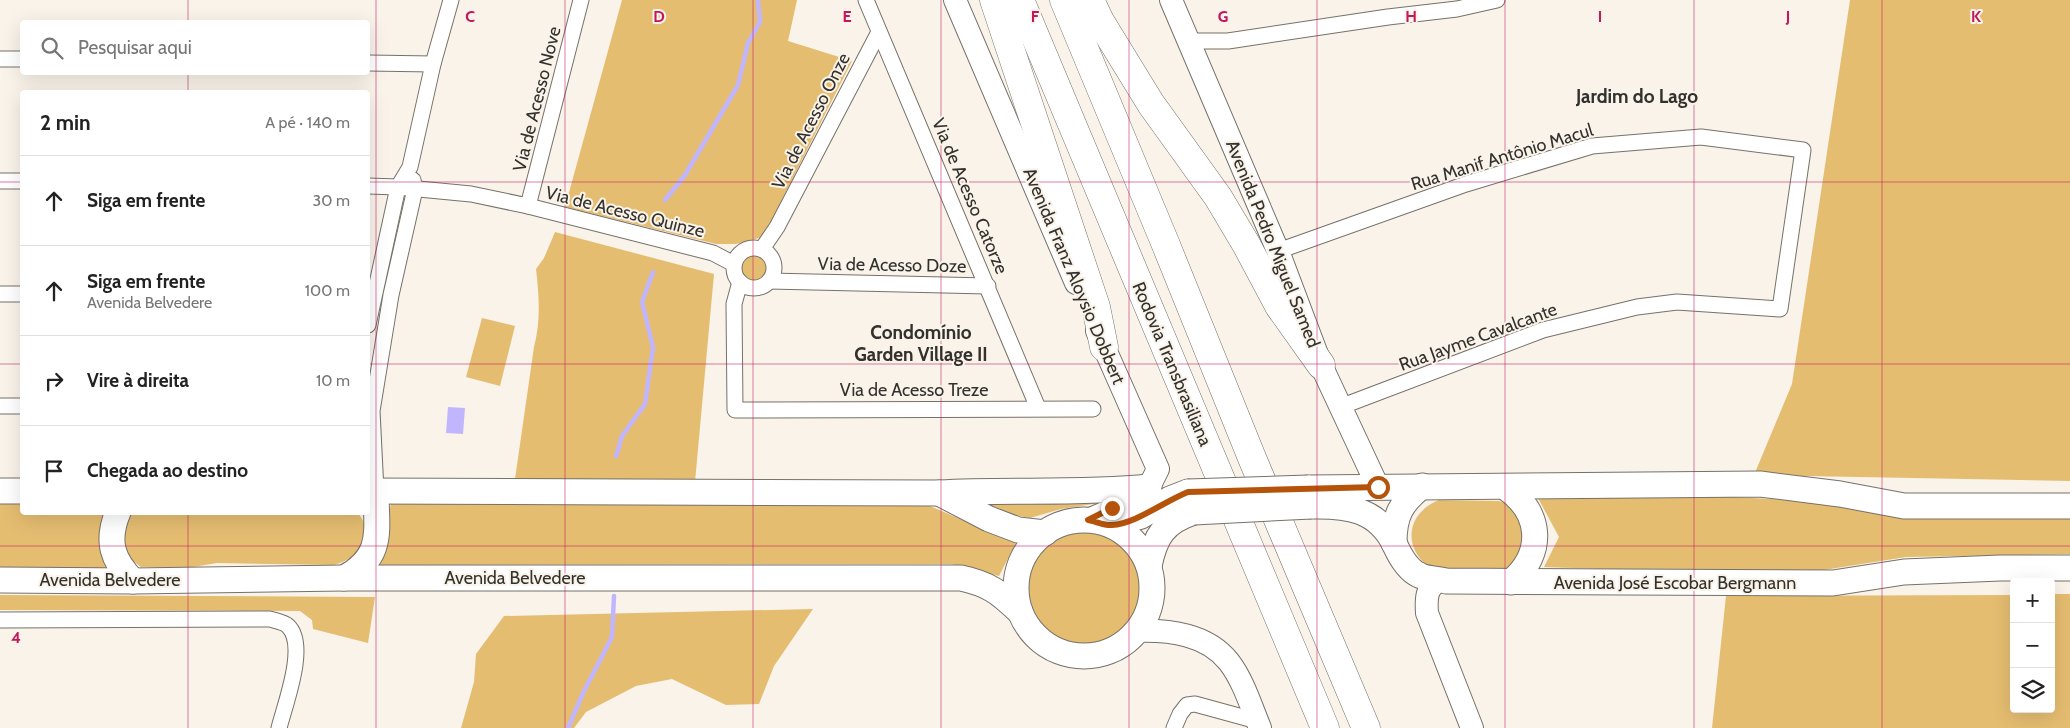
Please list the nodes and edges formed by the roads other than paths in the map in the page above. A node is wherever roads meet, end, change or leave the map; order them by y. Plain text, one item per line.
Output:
1 (451, 0) edge
2 (581, 0) edge
3 (866, 0) edge
4 (955, 0) edge
5 (994, 0) edge
6 (1020, 0) edge
7 (1064, 0) edge
8 (1090, 0) edge
9 (1171, 0) edge
10 (1497, 0) edge
11 (879, 32) junction
12 (1189, 42) junction
13 (0, 59) edge
14 (20, 59) edge
15 (370, 63) edge
16 (433, 64) junction
17 (410, 167) junction
18 (0, 181) edge
19 (20, 181) edge
20 (370, 186) edge
21 (398, 187) junction
22 (415, 189) junction
23 (528, 206) junction
24 (1278, 251) junction
25 (737, 259) junction
26 (769, 264) junction
27 (745, 285) junction
28 (988, 286) junction
29 (0, 294) edge
30 (20, 294) edge
31 (371, 295) edge
32 (391, 295) junction
33 (1780, 309) joint
34 (1104, 347) junction
35 (1321, 366) junction
36 (0, 406) edge
37 (20, 406) edge
38 (1340, 407) junction
39 (1038, 408) junction
40 (1093, 409) dead end
41 (370, 411) edge
42 (371, 457) edge
43 (1422, 486) junction
44 (1150, 487) junction
45 (1378, 487) junction
46 (1505, 487) junction
47 (0, 491) edge
48 (20, 491) edge
49 (372, 491) edge
50 (939, 493) junction
51 (1310, 497) junction
52 (1191, 502) junction
53 (2070, 506) edge
54 (117, 515) edge
55 (1100, 523) junction
56 (1045, 533) junction
57 (1394, 543) junction
58 (1149, 566) junction
59 (2070, 568) edge
60 (344, 578) junction
61 (1440, 579) junction
62 (0, 580) edge
63 (132, 581) junction
64 (1511, 582) junction
65 (1020, 612) junction
66 (0, 620) edge
67 (1137, 631) junction
68 (1259, 724) edge
69 (279, 728) edge
70 (1174, 728) edge
71 (1325, 728) edge
72 (1366, 728) edge
73 (1472, 728) edge

1 - 16 street
2 - 23 street, Via de Acesso Nove
3 - 11 street, Via de Acesso Catorze
4 - 34 main road, Avenida Franz Aloysio Dobbert
5 - 34 highway
6 - 71 highway, Rodovia Transbrasiliana
7 - 72 highway
8 - 35 highway
9 - 12 main road, Avenida Pedro Miguel Samed
10 - 12 street
11 - 26 street, Via de Acesso Onze
11 - 28 street, Via de Acesso Catorze
12 - 24 main road, Avenida Pedro Miguel Samed
13 - 14 street
15 - 16 street
16 - 17 street
17 - 21 street
17 - 22 street
18 - 19 street
20 - 21 street, Via de Acesso Quinze
21 - 22 street, Via de Acesso Quinze
21 - 31 street
22 - 23 street, Via de Acesso Quinze
22 - 32 street
23 - 25 street, Via de Acesso Quinze
24 - 33 street, Rua Manif Antônio Macul
24 - 35 main road, Avenida Pedro Miguel Samed
25 - 26 street
25 - 27 street
26 - 27 street
26 - 28 street, Via de Acesso Doze
27 - 39 street, Via de Acesso Treze
28 - 39 street, Via de Acesso Catorze
29 - 30 street
31 - 32 street
32 - 41 street
33 - 38 street, Rua Jayme Cavalcante
34 - 44 main road, Avenida Franz Aloysio Dobbert
35 - 38 main road, Avenida Pedro Miguel Samed
36 - 37 street
38 - 45 main road, Avenida Pedro Miguel Samed
39 - 40 street, Via de Acesso Treze
41 - 42 street
42 - 49 street
43 - 45 main road
43 - 46 main road
43 - 57 main road
44 - 50 main road
44 - 55 main road
45 - 51 main road
46 - 53 main road
46 - 64 main road
47 - 48 main road
49 - 50 main road
49 - 60 main road
50 - 56 main road
51 - 52 main road, bridge
51 - 57 main road, Avenida José Escobar Bergmann
52 - 55 main road
52 - 58 main road
54 - 63 main road
55 - 56 main road
55 - 58 main road
56 - 65 main road
57 - 61 main road, Avenida José Escobar Bergmann
58 - 67 main road
59 - 64 main road, Avenida José Escobar Bergmann
60 - 63 main road, Avenida Belvedere
60 - 65 main road, Avenida Belvedere
61 - 64 main road, Avenida José Escobar Bergmann
61 - 73 main road
62 - 63 main road, Avenida Belvedere
65 - 67 main road
66 - 69 street
67 - 68 main road
68 - 70 street

